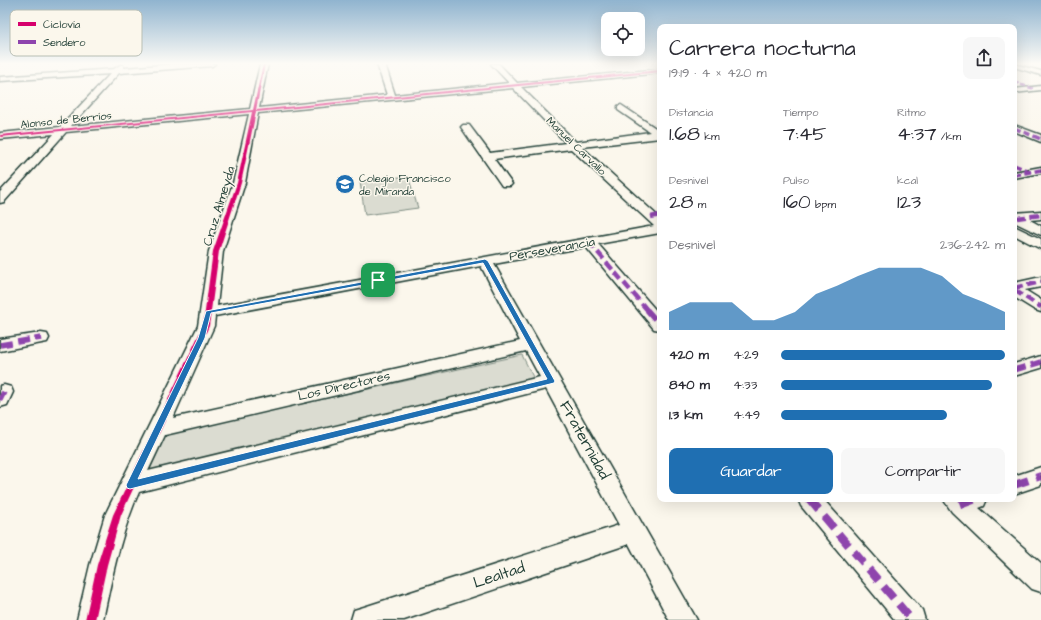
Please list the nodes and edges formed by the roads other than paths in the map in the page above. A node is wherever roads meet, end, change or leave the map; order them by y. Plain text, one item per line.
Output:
1 (96, 93) edge
2 (258, 93) edge
3 (391, 93) edge
4 (433, 93) edge
5 (521, 93) edge
6 (392, 97) junction
7 (621, 108) dead end
8 (254, 112) junction
9 (466, 127) dead end
10 (1017, 129) edge
11 (62, 130) junction
12 (657, 133) edge
13 (657, 135) edge
14 (0, 136) edge
15 (1041, 139) edge
16 (574, 146) junction
17 (487, 157) junction
18 (1017, 166) edge
19 (1029, 170) junction
20 (1041, 170) edge
21 (1017, 174) edge
22 (506, 184) dead end
23 (0, 199) edge
24 (1041, 214) edge
25 (657, 219) edge
26 (1017, 224) edge
27 (1017, 225) edge
28 (1017, 227) edge
29 (657, 230) edge
30 (1041, 231) edge
31 (589, 242) junction
32 (1041, 245) edge
33 (485, 261) junction
34 (1041, 282) edge
35 (1017, 288) edge
36 (1017, 291) edge
37 (1041, 307) edge
38 (208, 312) junction
39 (657, 321) edge
40 (41, 338) dead end
41 (531, 344) junction
42 (0, 345) edge
43 (1041, 362) edge
44 (1017, 369) edge
45 (552, 381) junction
46 (158, 429) junction
47 (1041, 476) edge
48 (1017, 484) edge
49 (130, 485) junction
50 (812, 502) edge
51 (964, 502) edge
52 (635, 531) junction
53 (1041, 580) edge
54 (90, 620) edge
55 (364, 620) edge
56 (684, 620) edge
57 (912, 620) edge

1 - 11 street
2 - 8 street, Cruz Almeyda
3 - 6 street
4 - 6 street, Alonso de Berríos
5 - 16 street, Manuel Carvallo
6 - 8 street, Alonso de Berríos
7 - 12 street
8 - 11 street, Alonso de Berríos
8 - 38 street, Cruz Almeyda
9 - 17 street
10 - 15 street
11 - 14 street, Alonso de Berríos
11 - 23 street
13 - 16 street
16 - 17 street
16 - 25 street, Manuel Carvallo
17 - 22 street
18 - 19 street
19 - 20 street
19 - 21 street
24 - 26 street
27 - 30 street
28 - 32 street
29 - 31 street, Perseverancia
31 - 33 street, Perseverancia
31 - 39 street
33 - 38 street, Perseverancia
33 - 41 street, Fraternidad
34 - 35 street
36 - 37 street
38 - 46 street, Cruz Almeyda
40 - 42 street
41 - 45 street, Fraternidad
41 - 46 street, Los Directores
43 - 44 street
45 - 49 street
45 - 52 street, Fraternidad
46 - 49 street, Cruz Almeyda
47 - 48 street
49 - 54 street, Cruz Almeyda
50 - 57 street
51 - 53 street
52 - 55 street, Lealtad
52 - 56 street, Fraternidad

